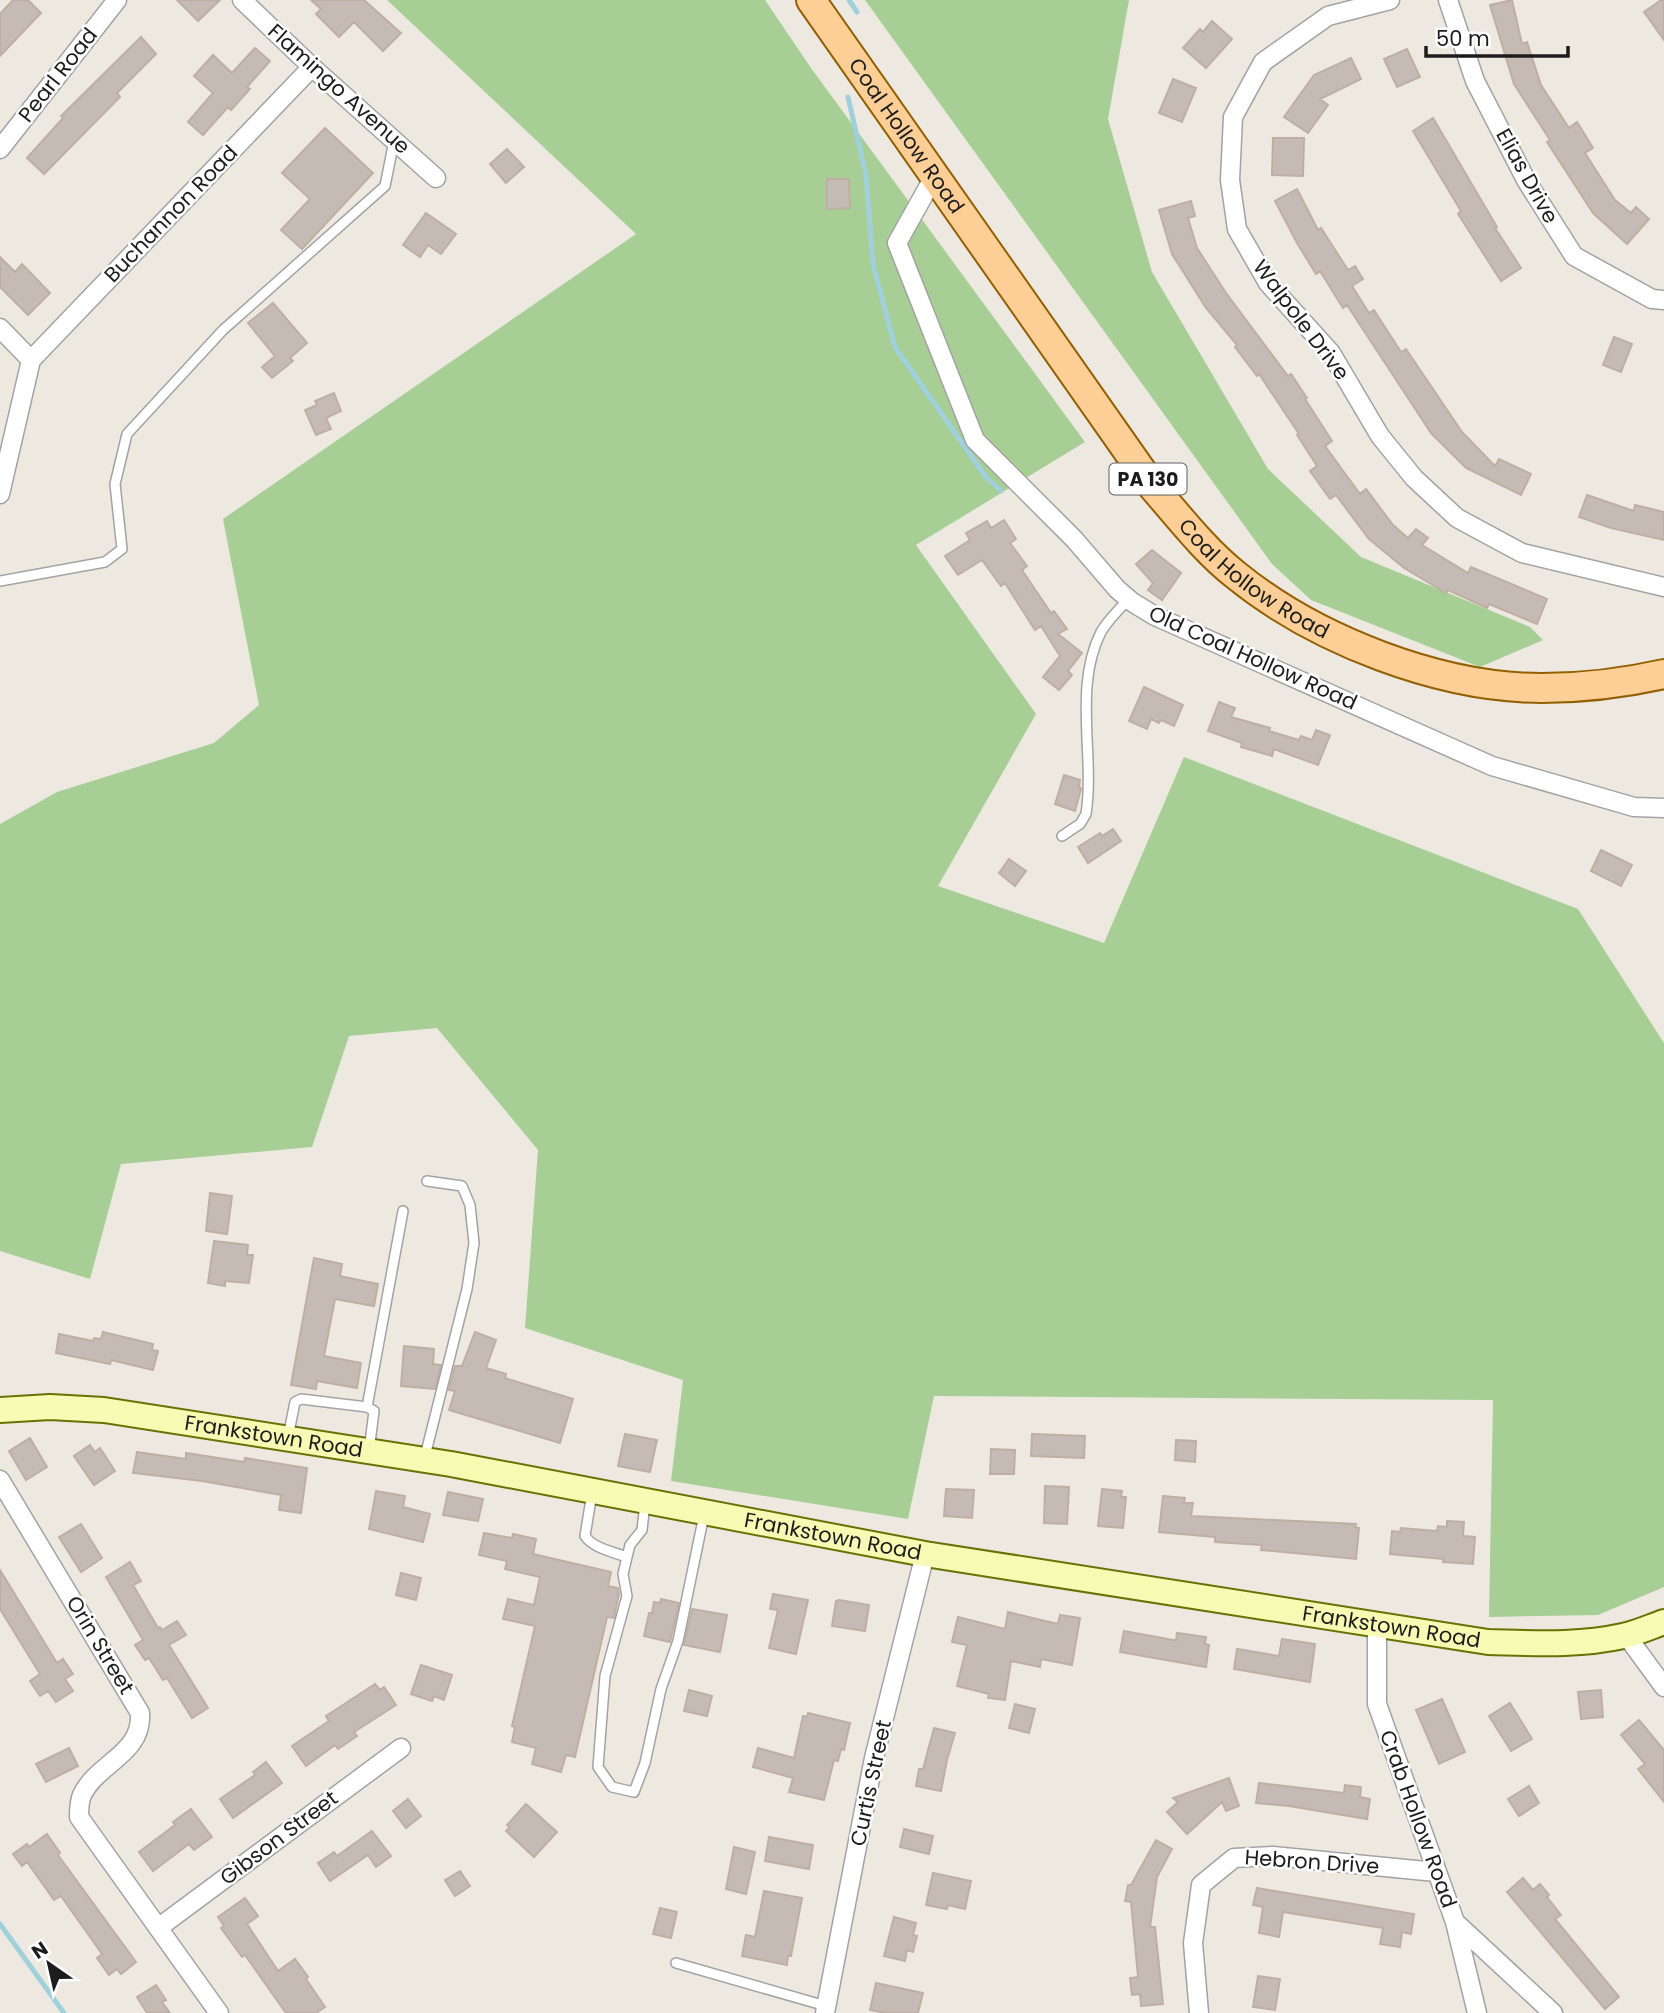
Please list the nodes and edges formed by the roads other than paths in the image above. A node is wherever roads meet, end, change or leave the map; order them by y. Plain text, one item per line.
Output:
1 (117, 0) edge
2 (242, 0) edge
3 (811, 0) edge
4 (1390, 0) edge
5 (1448, 0) edge
6 (312, 67) junction
7 (394, 140) junction
8 (0, 149) edge
9 (935, 175) junction
10 (436, 178) dead end
11 (1664, 300) edge
12 (0, 328) edge
13 (31, 360) junction
14 (0, 494) edge
15 (0, 581) edge
16 (1664, 587) edge
17 (1129, 599) junction
18 (1664, 674) edge
19 (1664, 808) edge
20 (1062, 836) dead end
21 (428, 1181) dead end
22 (403, 1211) dead end
23 (367, 1407) junction
24 (0, 1410) edge
25 (287, 1439) junction
26 (369, 1452) junction
27 (423, 1461) junction
28 (0, 1480) edge
29 (593, 1491) junction
30 (645, 1502) junction
31 (705, 1513) junction
32 (925, 1554) junction
33 (627, 1557) junction
34 (1664, 1622) edge
35 (1377, 1623) junction
36 (1626, 1635) junction
37 (1664, 1688) edge
38 (401, 1748) dead end
39 (1436, 1872) junction
40 (1455, 1922) junction
41 (158, 1928) junction
42 (676, 1963) dead end
43 (825, 2010) edge
44 (219, 2013) edge
45 (1199, 2013) edge
46 (1477, 2013) edge
47 (1553, 2013) edge

1 - 8 street, Pearl Road
2 - 6 street, Flamingo Avenue
3 - 9 main road, Coal Hollow Road / PA 130
4 - 16 street, Walpole Drive
5 - 11 street, Elias Drive
6 - 7 street, Flamingo Avenue
6 - 13 street, Buchannon Road
7 - 10 street, Flamingo Avenue
7 - 15 lane
9 - 17 street, Old Coal Hollow Road
9 - 18 main road, Coal Hollow Road / PA 130
12 - 13 street
13 - 14 street
17 - 19 street, Old Coal Hollow Road
17 - 20 lane
21 - 27 lane
22 - 23 lane
23 - 25 lane
23 - 26 lane
24 - 25 main road, Frankstown Road
25 - 26 main road, Frankstown Road
26 - 27 main road, Frankstown Road
27 - 29 main road, Frankstown Road
28 - 41 street, Orin Street
29 - 30 main road, Frankstown Road
29 - 33 lane
30 - 31 main road, Frankstown Road
30 - 33 lane
31 - 32 main road, Frankstown Road
31 - 33 lane
32 - 35 main road, Frankstown Road
32 - 43 street, Curtis Street
34 - 36 main road, Frankstown Road
35 - 36 main road, Frankstown Road
35 - 39 street, Crab Hollow Road
36 - 37 street
38 - 41 street, Gibson Street
39 - 40 street, Crab Hollow Road
39 - 45 street, Hebron Drive
40 - 46 street, Crab Hollow Road
40 - 47 street
41 - 44 street, Orin Street
42 - 43 lane

